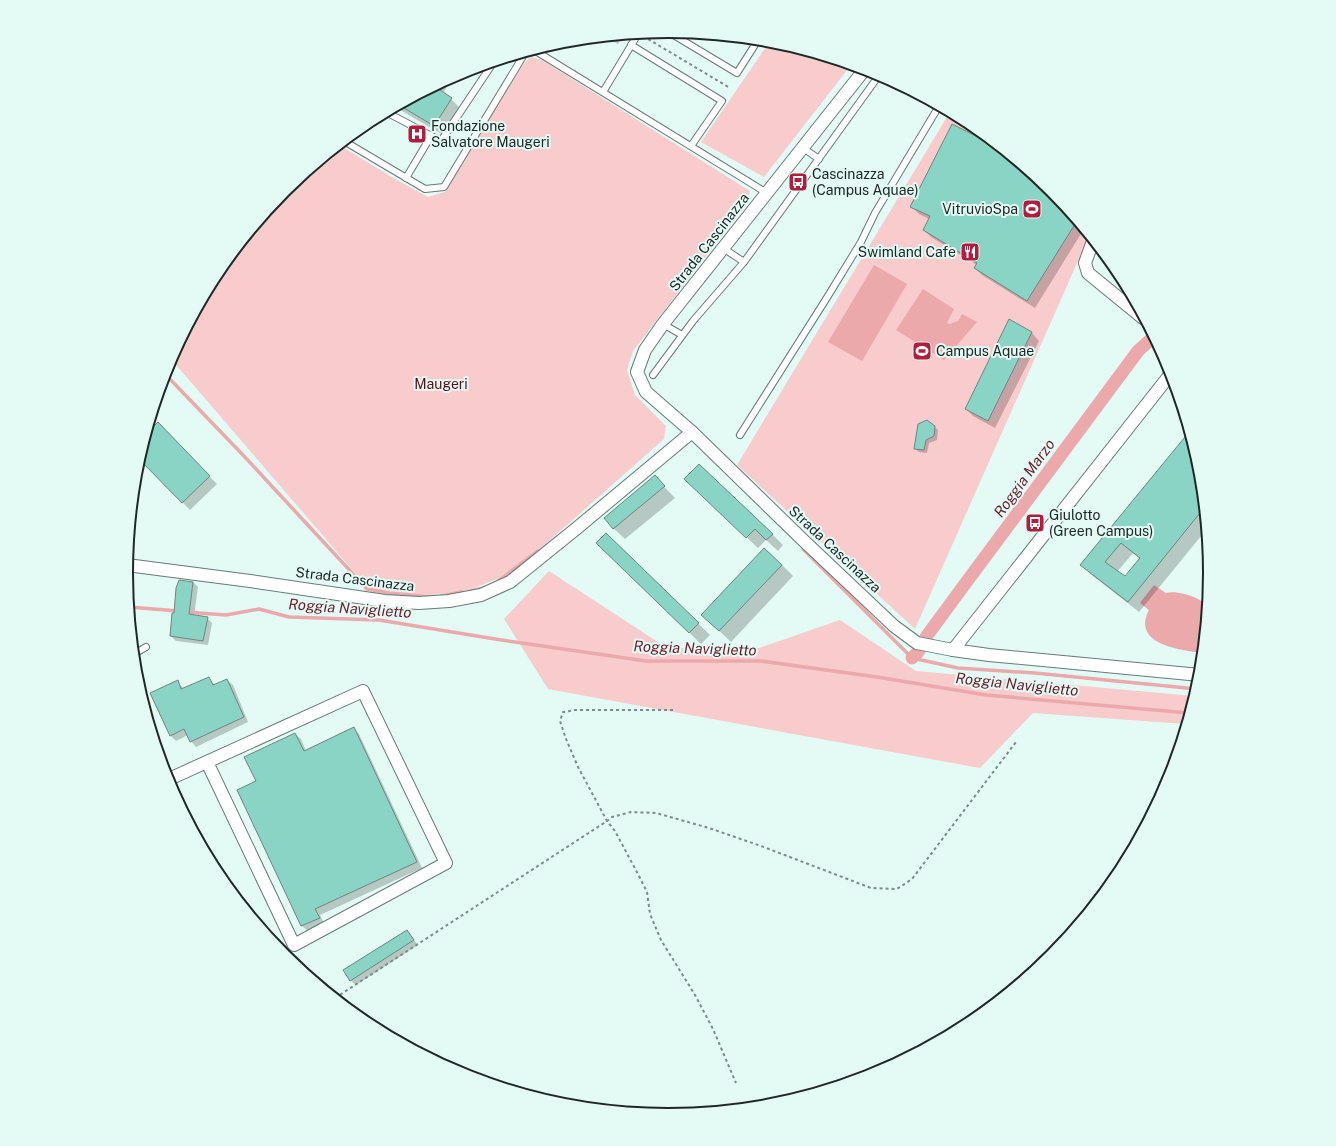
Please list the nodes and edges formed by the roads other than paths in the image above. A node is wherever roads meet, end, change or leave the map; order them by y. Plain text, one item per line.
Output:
1 (679, 38) edge
2 (635, 39) dead end
3 (631, 45) junction
4 (755, 45) edge
5 (540, 54) edge
6 (522, 58) edge
7 (489, 69) edge
8 (861, 74) edge
9 (876, 80) edge
10 (603, 92) junction
11 (936, 110) edge
12 (392, 115) edge
13 (431, 136) junction
14 (349, 144) edge
15 (691, 146) junction
16 (803, 148) junction
17 (819, 158) junction
18 (406, 178) junction
19 (767, 193) junction
20 (1091, 246) edge
21 (723, 248) junction
22 (744, 262) junction
23 (1133, 309) edge
24 (663, 324) junction
25 (682, 335) junction
26 (653, 375) dead end
27 (1166, 379) edge
28 (692, 432) junction
29 (740, 435) dead end
30 (133, 566) edge
31 (146, 647) dead end
32 (954, 650) junction
33 (139, 651) edge
34 (1193, 674) edge
35 (207, 762) junction
36 (174, 777) edge

1 - 4 lane
2 - 3 lane
3 - 10 lane
3 - 15 lane
5 - 10 lane
6 - 18 lane
7 - 13 lane
8 - 16 street, Strada Cascinazza
9 - 17 lane
10 - 15 lane
11 - 29 lane
12 - 13 lane
13 - 18 lane
14 - 18 lane
15 - 19 lane
16 - 17 lane
16 - 19 street, Strada Cascinazza
17 - 22 lane
19 - 21 street, Strada Cascinazza
20 - 23 street
21 - 22 lane
21 - 24 street, Strada Cascinazza
22 - 25 lane
24 - 25 lane
24 - 28 street, Strada Cascinazza
25 - 26 lane
27 - 32 street
28 - 30 street, Strada Cascinazza
28 - 32 street, Strada Cascinazza
31 - 33 lane
32 - 34 street, Strada Cascinazza
35 - 35 street
35 - 36 street

